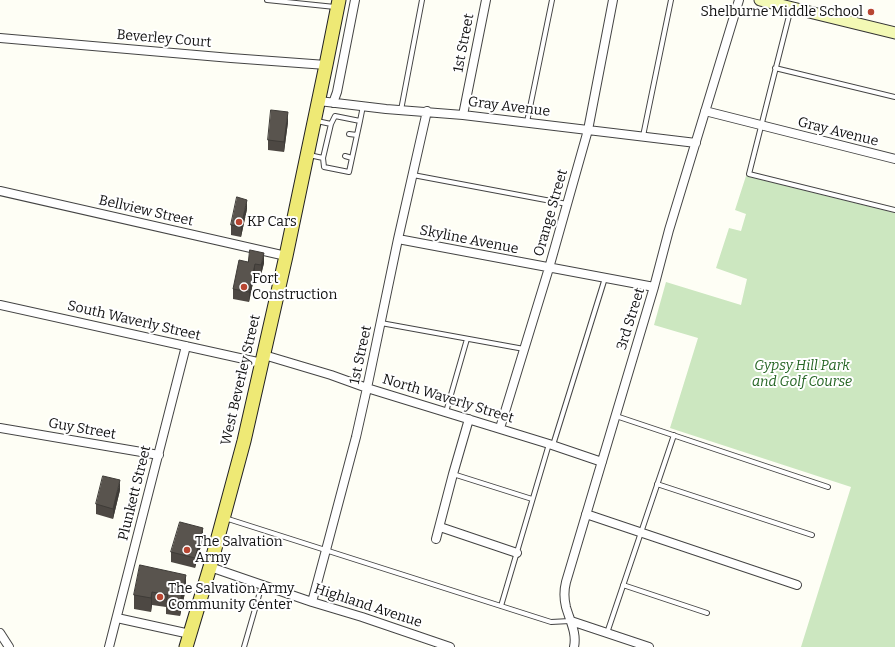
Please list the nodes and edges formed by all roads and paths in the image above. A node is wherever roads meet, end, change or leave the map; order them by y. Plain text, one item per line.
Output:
1 (267, 0) edge
2 (355, 0) edge
3 (422, 0) edge
4 (486, 0) edge
5 (552, 0) edge
6 (613, 0) edge
7 (671, 0) edge
8 (739, 0) edge
9 (760, 0) edge
10 (338, 4) edge
11 (791, 8) junction
12 (895, 33) edge
13 (0, 38) edge
14 (326, 65) junction
15 (776, 68) junction
16 (895, 97) edge
17 (319, 101) junction
18 (333, 103) junction
19 (363, 106) junction
20 (401, 110) junction
21 (705, 111) junction
22 (428, 112) junction
23 (463, 115) junction
24 (315, 120) junction
25 (360, 121) junction
26 (527, 122) junction
27 (330, 124) junction
28 (761, 125) junction
29 (329, 130) junction
30 (588, 130) junction
31 (335, 131) dead end
32 (349, 134) dead end
33 (357, 136) junction
34 (643, 136) junction
35 (696, 143) junction
36 (324, 153) junction
37 (330, 154) dead end
38 (307, 155) junction
39 (345, 156) dead end
40 (323, 158) junction
41 (352, 158) junction
42 (895, 159) edge
43 (413, 175) junction
44 (0, 192) edge
45 (567, 204) junction
46 (895, 210) edge
47 (398, 239) junction
48 (286, 256) junction
49 (549, 268) junction
50 (605, 278) junction
51 (654, 287) junction
52 (0, 305) edge
53 (381, 323) junction
54 (467, 339) junction
55 (186, 346) junction
56 (524, 350) junction
57 (263, 359) junction
58 (367, 388) junction
59 (446, 412) junction
60 (616, 416) junction
61 (469, 419) junction
62 (0, 428) edge
63 (500, 428) junction
64 (674, 435) junction
65 (551, 444) junction
66 (159, 455) junction
67 (602, 462) junction
68 (453, 474) junction
69 (657, 484) junction
70 (828, 487) dead end
71 (532, 499) junction
72 (586, 514) junction
73 (223, 518) junction
74 (440, 528) junction
75 (641, 533) junction
76 (812, 535) dead end
77 (436, 539) dead end
78 (326, 550) junction
79 (517, 553) junction
80 (210, 566) junction
81 (262, 584) junction
82 (623, 585) junction
83 (796, 585) dead end
84 (312, 602) junction
85 (501, 606) junction
86 (707, 613) dead end
87 (117, 618) junction
88 (571, 621) junction
89 (0, 633) edge
90 (607, 633) junction
91 (188, 641) edge
92 (9, 647) edge
93 (109, 647) edge
94 (244, 647) edge
95 (450, 647) edge
96 (574, 647) edge
97 (649, 647) edge

1 - 10 lane
2 - 18 street
3 - 20 lane
4 - 23 street, 1st Street
5 - 26 lane
6 - 30 street, Orange Street
7 - 34 lane
8 - 21 street, 3rd Street
9 - 11 street
10 - 14 main road, West Beverley Street
11 - 12 street
11 - 15 lane
13 - 14 street, Beverley Court
14 - 17 main road, West Beverley Street
15 - 16 lane
15 - 28 lane
17 - 18 street, Gray Avenue
17 - 24 main road, West Beverley Street
18 - 19 street, Gray Avenue
19 - 20 street, Gray Avenue
19 - 25 lane
20 - 22 street, Gray Avenue
21 - 28 street, Gray Avenue
21 - 35 street, 3rd Street
22 - 23 street, Gray Avenue
22 - 43 street, 1st Street
23 - 26 street, Gray Avenue
24 - 27 lane
24 - 38 main road, West Beverley Street
25 - 27 lane
25 - 33 lane
26 - 30 street, Gray Avenue
27 - 29 lane
28 - 42 street, Gray Avenue
28 - 46 lane
29 - 31 lane
29 - 36 lane
30 - 34 street, Gray Avenue
30 - 45 street, Orange Street
32 - 33 lane
33 - 41 lane
34 - 35 street, Gray Avenue
35 - 51 street, 3rd Street
36 - 37 lane
36 - 40 lane
38 - 40 lane
38 - 48 main road, West Beverley Street
39 - 41 lane
40 - 41 lane
43 - 45 lane
43 - 47 street, 1st Street
44 - 48 street, Bellview Street
45 - 49 street, Orange Street
47 - 49 street, Skyline Avenue
47 - 53 street, 1st Street
48 - 57 main road, West Beverley Street
49 - 50 street, Skyline Avenue
49 - 56 street, Orange Street
50 - 51 street, Skyline Avenue
50 - 65 lane
51 - 60 street, 3rd Street
52 - 55 street, South Waverly Street
53 - 54 lane
53 - 58 street, 1st Street
54 - 56 lane
54 - 59 lane
55 - 57 street, South Waverly Street
55 - 66 street, Plunkett Street
56 - 63 street, Orange Street
57 - 58 street, North Waverly Street
57 - 73 main road, West Beverley Street
58 - 59 street, North Waverly Street
58 - 78 street, 1st Street
59 - 61 street, North Waverly Street
60 - 64 lane
60 - 67 street, 3rd Street
61 - 63 street, North Waverly Street
61 - 68 street
62 - 66 street, Guy Street
63 - 65 street, North Waverly Street
64 - 69 lane
64 - 70 lane
65 - 67 street, North Waverly Street
65 - 71 lane
66 - 87 street, Plunkett Street
67 - 72 street, 3rd Street
68 - 71 lane
68 - 74 street
69 - 75 lane
69 - 76 lane
71 - 79 lane
72 - 75 street
72 - 88 street, 3rd Street
73 - 78 lane
73 - 80 main road, West Beverley Street
74 - 77 street
74 - 79 street
75 - 82 lane
75 - 83 street
78 - 84 street, 1st Street
78 - 85 lane
79 - 85 lane
80 - 81 street, Highland Avenue
80 - 91 main road, West Beverley Street
81 - 84 street, Highland Avenue
81 - 94 lane
82 - 86 lane
82 - 90 lane
84 - 95 street, Highland Avenue
85 - 88 lane
87 - 91 street
87 - 93 street, Plunkett Street
88 - 90 street
88 - 96 street, 3rd Street
89 - 92 street
90 - 97 street

